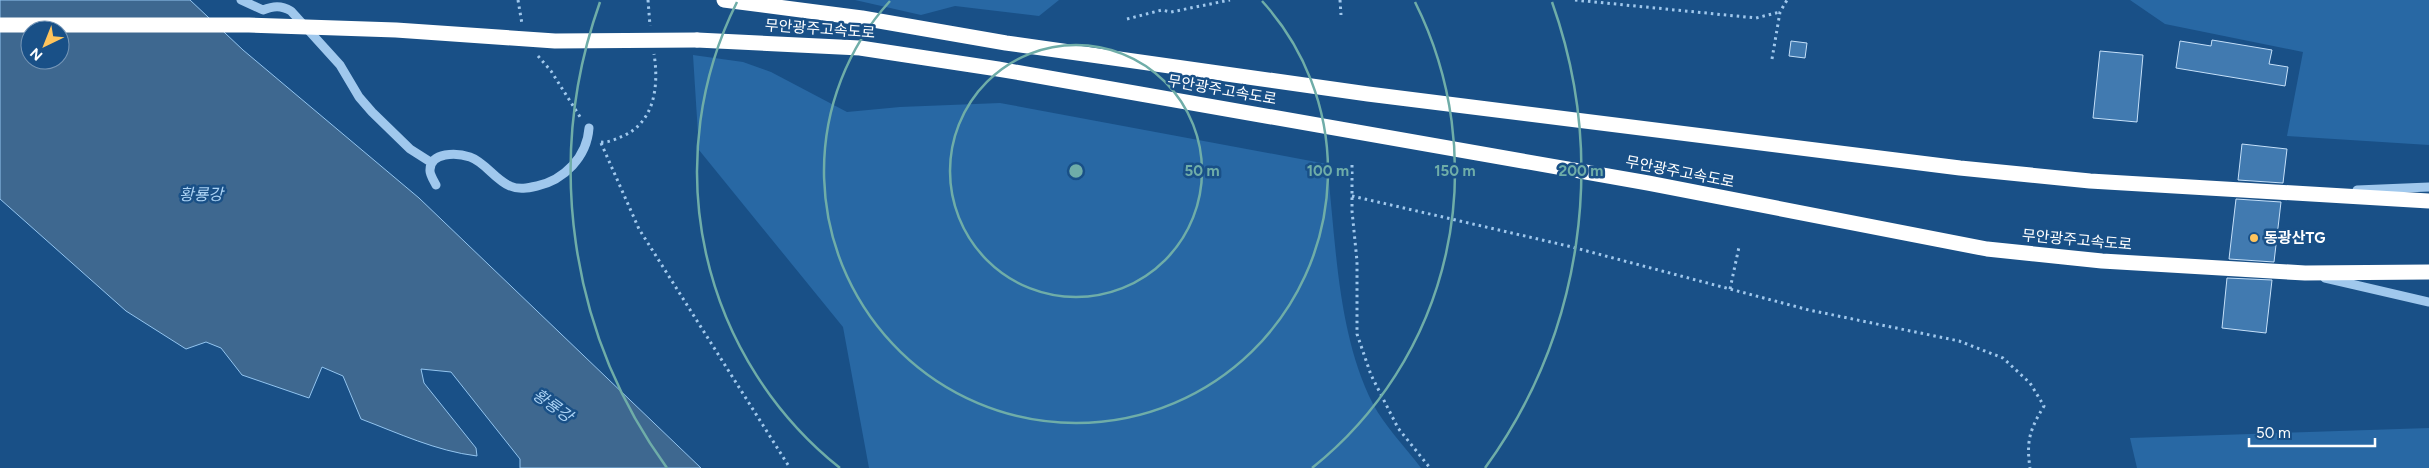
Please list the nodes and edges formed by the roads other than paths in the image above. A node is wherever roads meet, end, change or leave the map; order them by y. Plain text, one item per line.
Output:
1 (242, 0) edge
2 (724, 0) edge
3 (740, 1) edge
4 (0, 25) edge
5 (589, 128) road end
6 (432, 163) junction
7 (436, 185) dead end
8 (2429, 187) edge
9 (2292, 194) junction
10 (2429, 201) edge
11 (2429, 272) edge
12 (2305, 273) junction
13 (2429, 302) edge

1 - 6 lane
2 - 3 highway, 무안광주고속도로
3 - 9 highway, 무안광주고속도로
4 - 12 highway, 무안광주고속도로, bridge
5 - 6 lane
6 - 7 lane
8 - 9 lane
9 - 10 highway, 무안광주고속도로
11 - 12 highway, 무안광주고속도로
12 - 13 lane

